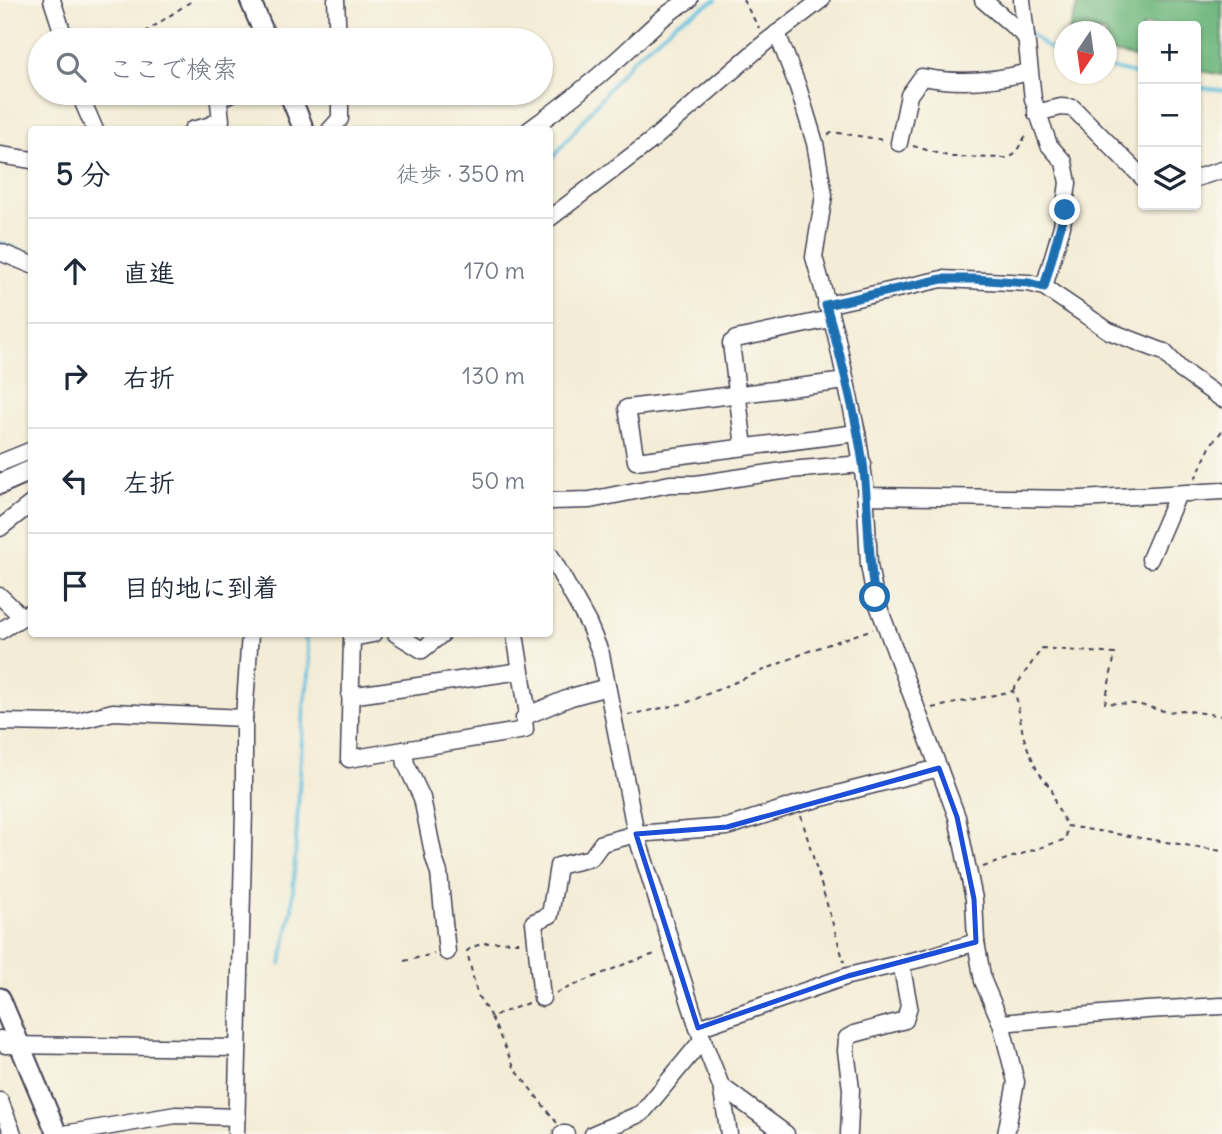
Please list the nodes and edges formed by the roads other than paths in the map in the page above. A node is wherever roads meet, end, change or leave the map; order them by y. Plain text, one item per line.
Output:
1 (52, 0) edge
2 (250, 0) edge
3 (336, 0) edge
4 (689, 0) edge
5 (821, 0) edge
6 (983, 0) edge
7 (1022, 0) edge
8 (61, 28) edge
9 (262, 28) edge
10 (337, 28) edge
11 (772, 37) junction
12 (1026, 37) junction
13 (1028, 72) junction
14 (84, 105) edge
15 (219, 105) edge
16 (294, 105) edge
17 (340, 105) edge
18 (1038, 116) junction
19 (93, 126) edge
20 (208, 126) edge
21 (302, 126) edge
22 (334, 126) edge
23 (534, 126) edge
24 (899, 143) road end
25 (0, 155) edge
26 (28, 159) edge
27 (1222, 170) edge
28 (1138, 173) edge
29 (1201, 176) edge
30 (553, 216) edge
31 (0, 252) edge
32 (28, 263) edge
33 (1044, 287) junction
34 (828, 312) junction
35 (846, 381) junction
36 (738, 395) junction
37 (1222, 399) edge
38 (857, 433) junction
39 (744, 447) junction
40 (28, 452) edge
41 (0, 463) edge
42 (863, 464) junction
43 (28, 472) edge
44 (0, 484) edge
45 (1222, 491) edge
46 (1184, 494) junction
47 (865, 496) junction
48 (553, 501) edge
49 (28, 506) edge
50 (0, 528) edge
51 (1150, 559) dead end
52 (553, 567) edge
53 (0, 596) edge
54 (27, 614) edge
55 (0, 631) edge
56 (250, 637) edge
57 (357, 637) edge
58 (401, 637) edge
59 (438, 637) edge
60 (515, 637) edge
61 (520, 671) junction
62 (607, 687) junction
63 (350, 696) junction
64 (528, 715) junction
65 (244, 718) junction
66 (0, 722) edge
67 (404, 750) junction
68 (939, 768) junction
69 (636, 834) junction
70 (976, 942) junction
71 (447, 952) dead end
72 (901, 963) junction
73 (0, 998) edge
74 (542, 998) road end
75 (1222, 1006) edge
76 (1002, 1023) junction
77 (701, 1033) junction
78 (0, 1039) edge
79 (20, 1044) junction
80 (238, 1048) junction
81 (721, 1086) junction
82 (0, 1101) edge
83 (237, 1117) junction
84 (13, 1134) edge
85 (57, 1134) edge
86 (64, 1134) edge
87 (236, 1134) edge
88 (593, 1134) edge
89 (729, 1134) edge
90 (786, 1134) edge
91 (849, 1134) edge
92 (1006, 1134) edge

1 - 8 street
2 - 9 main road
3 - 10 street
4 - 23 street
5 - 11 street
6 - 12 street
7 - 12 street
11 - 30 street
11 - 34 street
12 - 13 street
13 - 18 street
13 - 24 street
14 - 19 street
15 - 20 street
16 - 21 main road
17 - 22 street
18 - 28 street
18 - 33 street
25 - 26 street
27 - 29 street
31 - 32 street
33 - 34 street
33 - 37 street
34 - 35 street
34 - 36 street
35 - 36 street
35 - 38 street
36 - 39 street
36 - 39 street
38 - 39 street
38 - 42 street
40 - 41 street
42 - 47 street
42 - 48 street
43 - 44 main road
45 - 46 street
46 - 47 street
46 - 51 street
47 - 68 street
49 - 50 street
52 - 62 street
53 - 54 street
54 - 55 street
56 - 65 street
57 - 63 street
58 - 59 street
60 - 61 street
61 - 63 street
61 - 64 street
62 - 64 street
62 - 69 street
63 - 67 street
64 - 67 street
65 - 66 street
65 - 80 street
67 - 71 street
68 - 69 street
68 - 70 street
69 - 74 street
69 - 77 street
70 - 72 street
70 - 76 street
72 - 77 street
72 - 91 street
73 - 79 main road
75 - 76 street
76 - 92 street
77 - 81 street
77 - 88 street
78 - 79 street
79 - 80 street
79 - 85 main road
80 - 83 street
81 - 89 street
81 - 90 street
82 - 84 street
83 - 86 street
83 - 87 street

